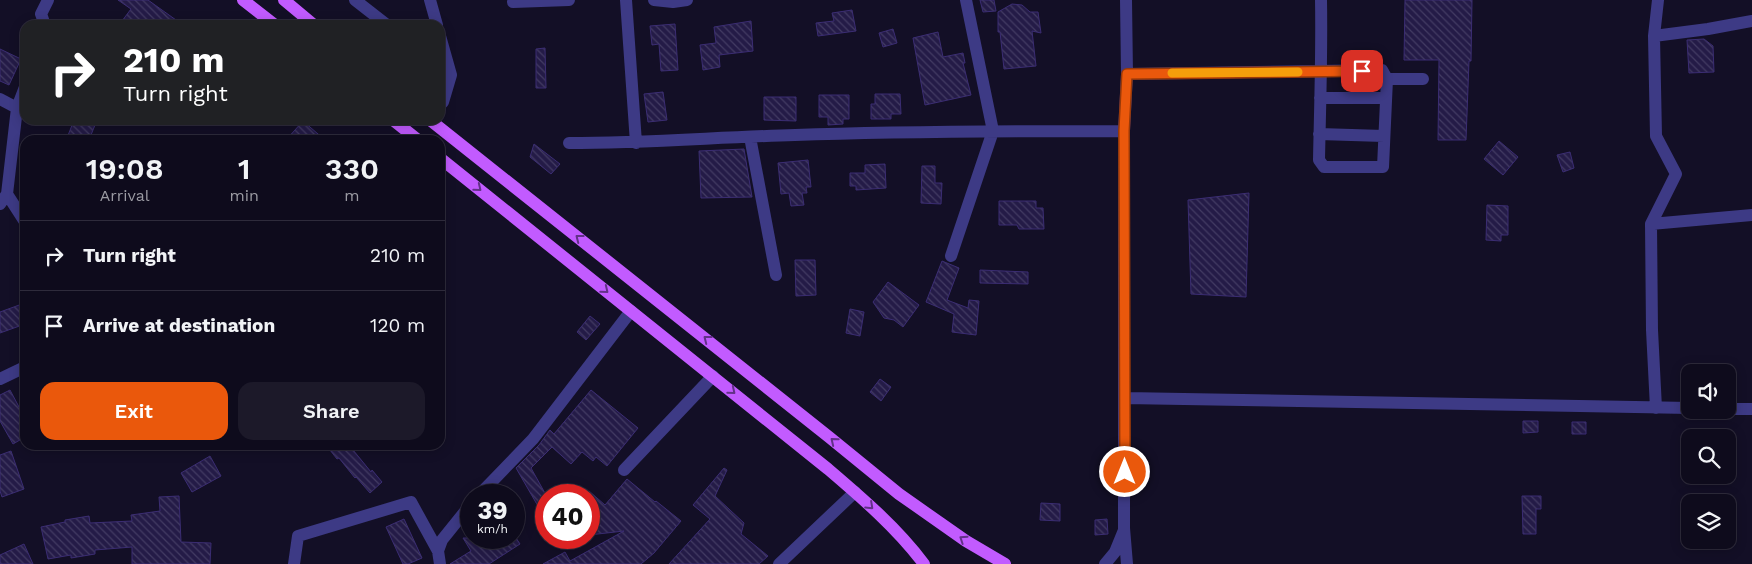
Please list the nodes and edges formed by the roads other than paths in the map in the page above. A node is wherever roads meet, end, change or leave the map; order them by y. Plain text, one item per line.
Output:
1 (48, 0) edge
2 (244, 0) edge
3 (284, 0) edge
4 (355, 0) edge
5 (430, 0) edge
6 (569, 0) edge
7 (626, 0) edge
8 (654, 0) edge
9 (687, 0) edge
10 (966, 0) edge
11 (1126, 0) edge
12 (1321, 0) edge
13 (1658, 0) edge
14 (513, 2) dead end
15 (43, 20) edge
16 (269, 20) edge
17 (308, 20) edge
18 (380, 20) edge
19 (436, 20) edge
20 (1752, 21) edge
21 (1654, 36) junction
22 (445, 54) edge
23 (445, 71) edge
24 (1322, 72) junction
25 (1127, 74) junction
26 (451, 75) junction
27 (1384, 75) junction
28 (1423, 79) dead end
29 (445, 93) edge
30 (1320, 98) junction
31 (1386, 98) junction
32 (0, 99) edge
33 (20, 99) edge
34 (16, 108) junction
35 (399, 125) edge
36 (436, 125) edge
37 (993, 131) junction
38 (1124, 131) junction
39 (1319, 134) junction
40 (412, 135) edge
41 (1384, 136) junction
42 (750, 137) junction
43 (569, 143) dead end
44 (636, 143) junction
45 (445, 162) edge
46 (3, 199) edge
47 (1752, 215) edge
48 (20, 217) edge
49 (1651, 224) junction
50 (951, 256) dead end
51 (776, 275) dead end
52 (631, 311) junction
53 (20, 369) edge
54 (712, 376) junction
55 (0, 379) edge
56 (1125, 398) junction
57 (1656, 408) junction
58 (1681, 408) edge
59 (1736, 409) edge
60 (1752, 409) edge
61 (624, 470) dead end
62 (490, 484) edge
63 (854, 492) junction
64 (460, 518) edge
65 (1124, 528) junction
66 (438, 551) junction
67 (294, 564) edge
68 (440, 564) edge
69 (779, 564) edge
70 (924, 564) edge
71 (1005, 564) edge
72 (1105, 564) edge
73 (1127, 564) edge

1 - 15 street
2 - 16 main road
3 - 17 main road
4 - 18 street
5 - 19 street
6 - 14 street
7 - 44 street
8 - 9 street
10 - 37 street
11 - 25 street
12 - 24 street
13 - 21 street
20 - 21 street
21 - 49 street
22 - 26 street
23 - 26 street
24 - 25 street
24 - 27 street
24 - 30 street
25 - 38 street
26 - 29 street
27 - 28 street
27 - 31 street
30 - 31 street
30 - 39 street
31 - 41 street
32 - 34 street
33 - 34 street
34 - 46 street
35 - 40 main road
71 -> 36 main road
37 - 38 street
37 - 42 street
37 - 50 street
38 - 56 street
39 - 41 street
39 - 41 street
42 - 44 street
42 - 51 street
43 - 44 street
45 -> 52 main road
46 - 48 street
47 - 49 street
49 - 57 street
52 - 54 main road
52 - 62 street
53 - 55 street
54 - 61 street
54 -> 63 main road
56 - 57 street
56 - 65 street
57 - 58 street
59 - 60 street
63 - 69 street
63 -> 70 main road
64 - 66 street
65 - 72 street
65 - 73 street
66 - 67 street
66 - 68 street

